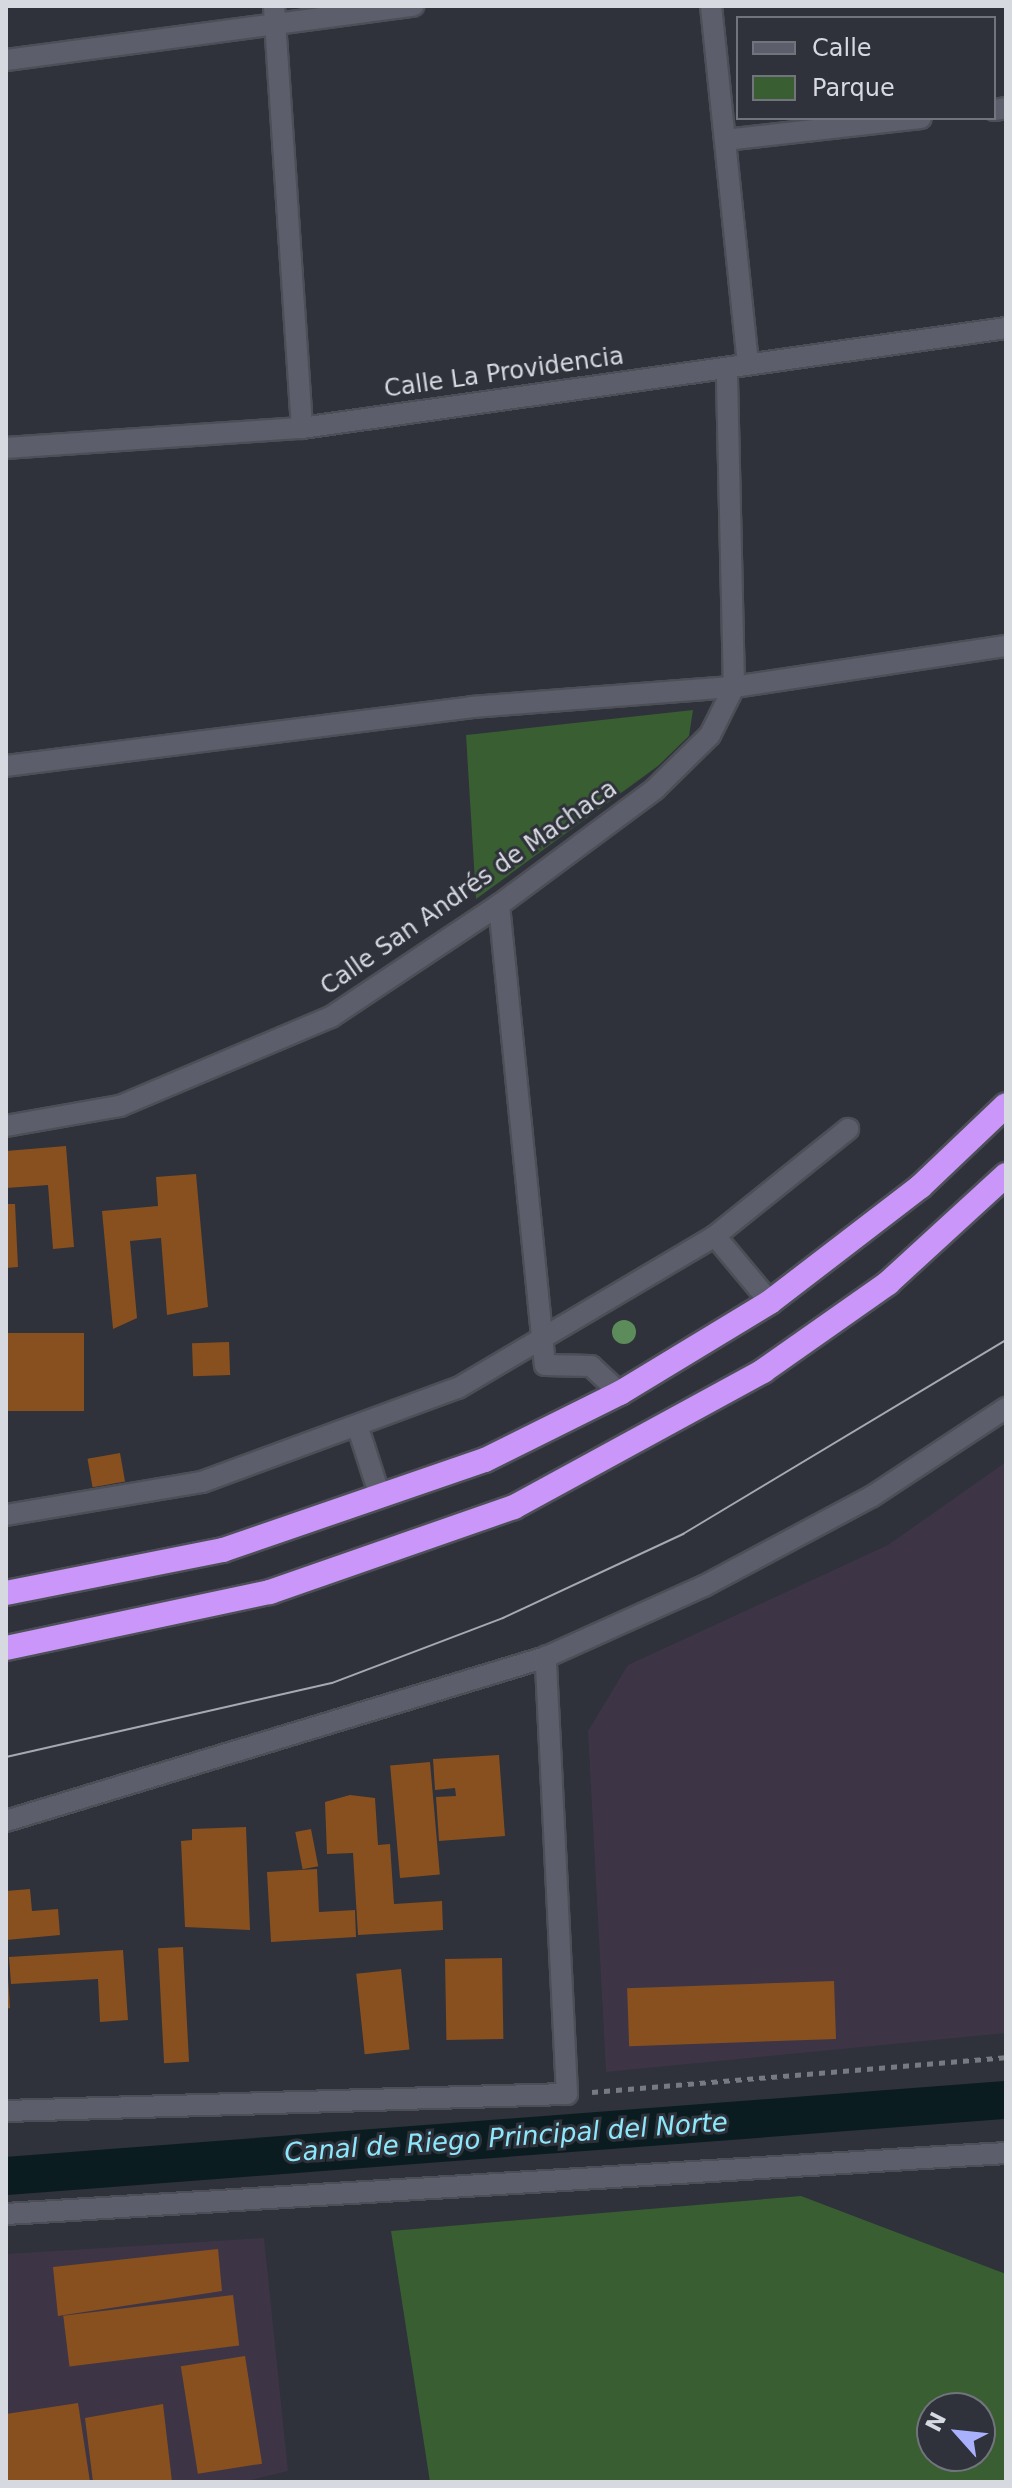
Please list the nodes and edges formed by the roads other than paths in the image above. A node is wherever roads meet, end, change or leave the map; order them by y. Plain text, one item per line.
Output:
1 (413, 6) edge
2 (711, 6) edge
3 (275, 15) edge
4 (6, 60) edge
5 (903, 120) edge
6 (725, 140) junction
7 (1006, 328) edge
8 (748, 364) junction
9 (727, 369) junction
10 (302, 428) junction
11 (6, 448) edge
12 (1006, 646) edge
13 (734, 687) junction
14 (6, 766) edge
15 (499, 905) junction
16 (1006, 1105) edge
17 (6, 1126) edge
18 (848, 1129) dead end
19 (1006, 1175) edge
20 (715, 1236) junction
21 (770, 1302) junction
22 (539, 1340) junction
23 (620, 1393) junction
24 (1006, 1408) edge
25 (359, 1431) junction
26 (380, 1496) junction
27 (6, 1515) edge
28 (6, 1593) edge
29 (6, 1648) edge
30 (546, 1657) junction
31 (6, 1821) edge
32 (6, 2111) edge
33 (1006, 2153) edge
34 (6, 2214) edge

1 - 3 street
2 - 6 street
3 - 4 street
3 - 10 street
5 - 6 street
6 - 8 street
7 - 8 street, Calle La Providencia
8 - 9 street, Calle La Providencia
9 - 10 street, Calle La Providencia
9 - 13 street
10 - 11 street, Calle La Providencia
12 - 13 street
13 - 14 street
13 - 15 street, Calle San Andrés de Machaca
15 - 17 street, Calle San Andrés de Machaca
15 - 22 street
16 - 21 highway
18 - 20 street
19 - 29 highway
20 - 21 street
20 - 22 street
21 - 23 highway
22 - 23 street
22 - 25 street
23 - 26 highway
24 - 30 street
25 - 26 street
25 - 27 street
26 - 28 highway
30 - 31 street
30 - 32 street
33 - 34 street

